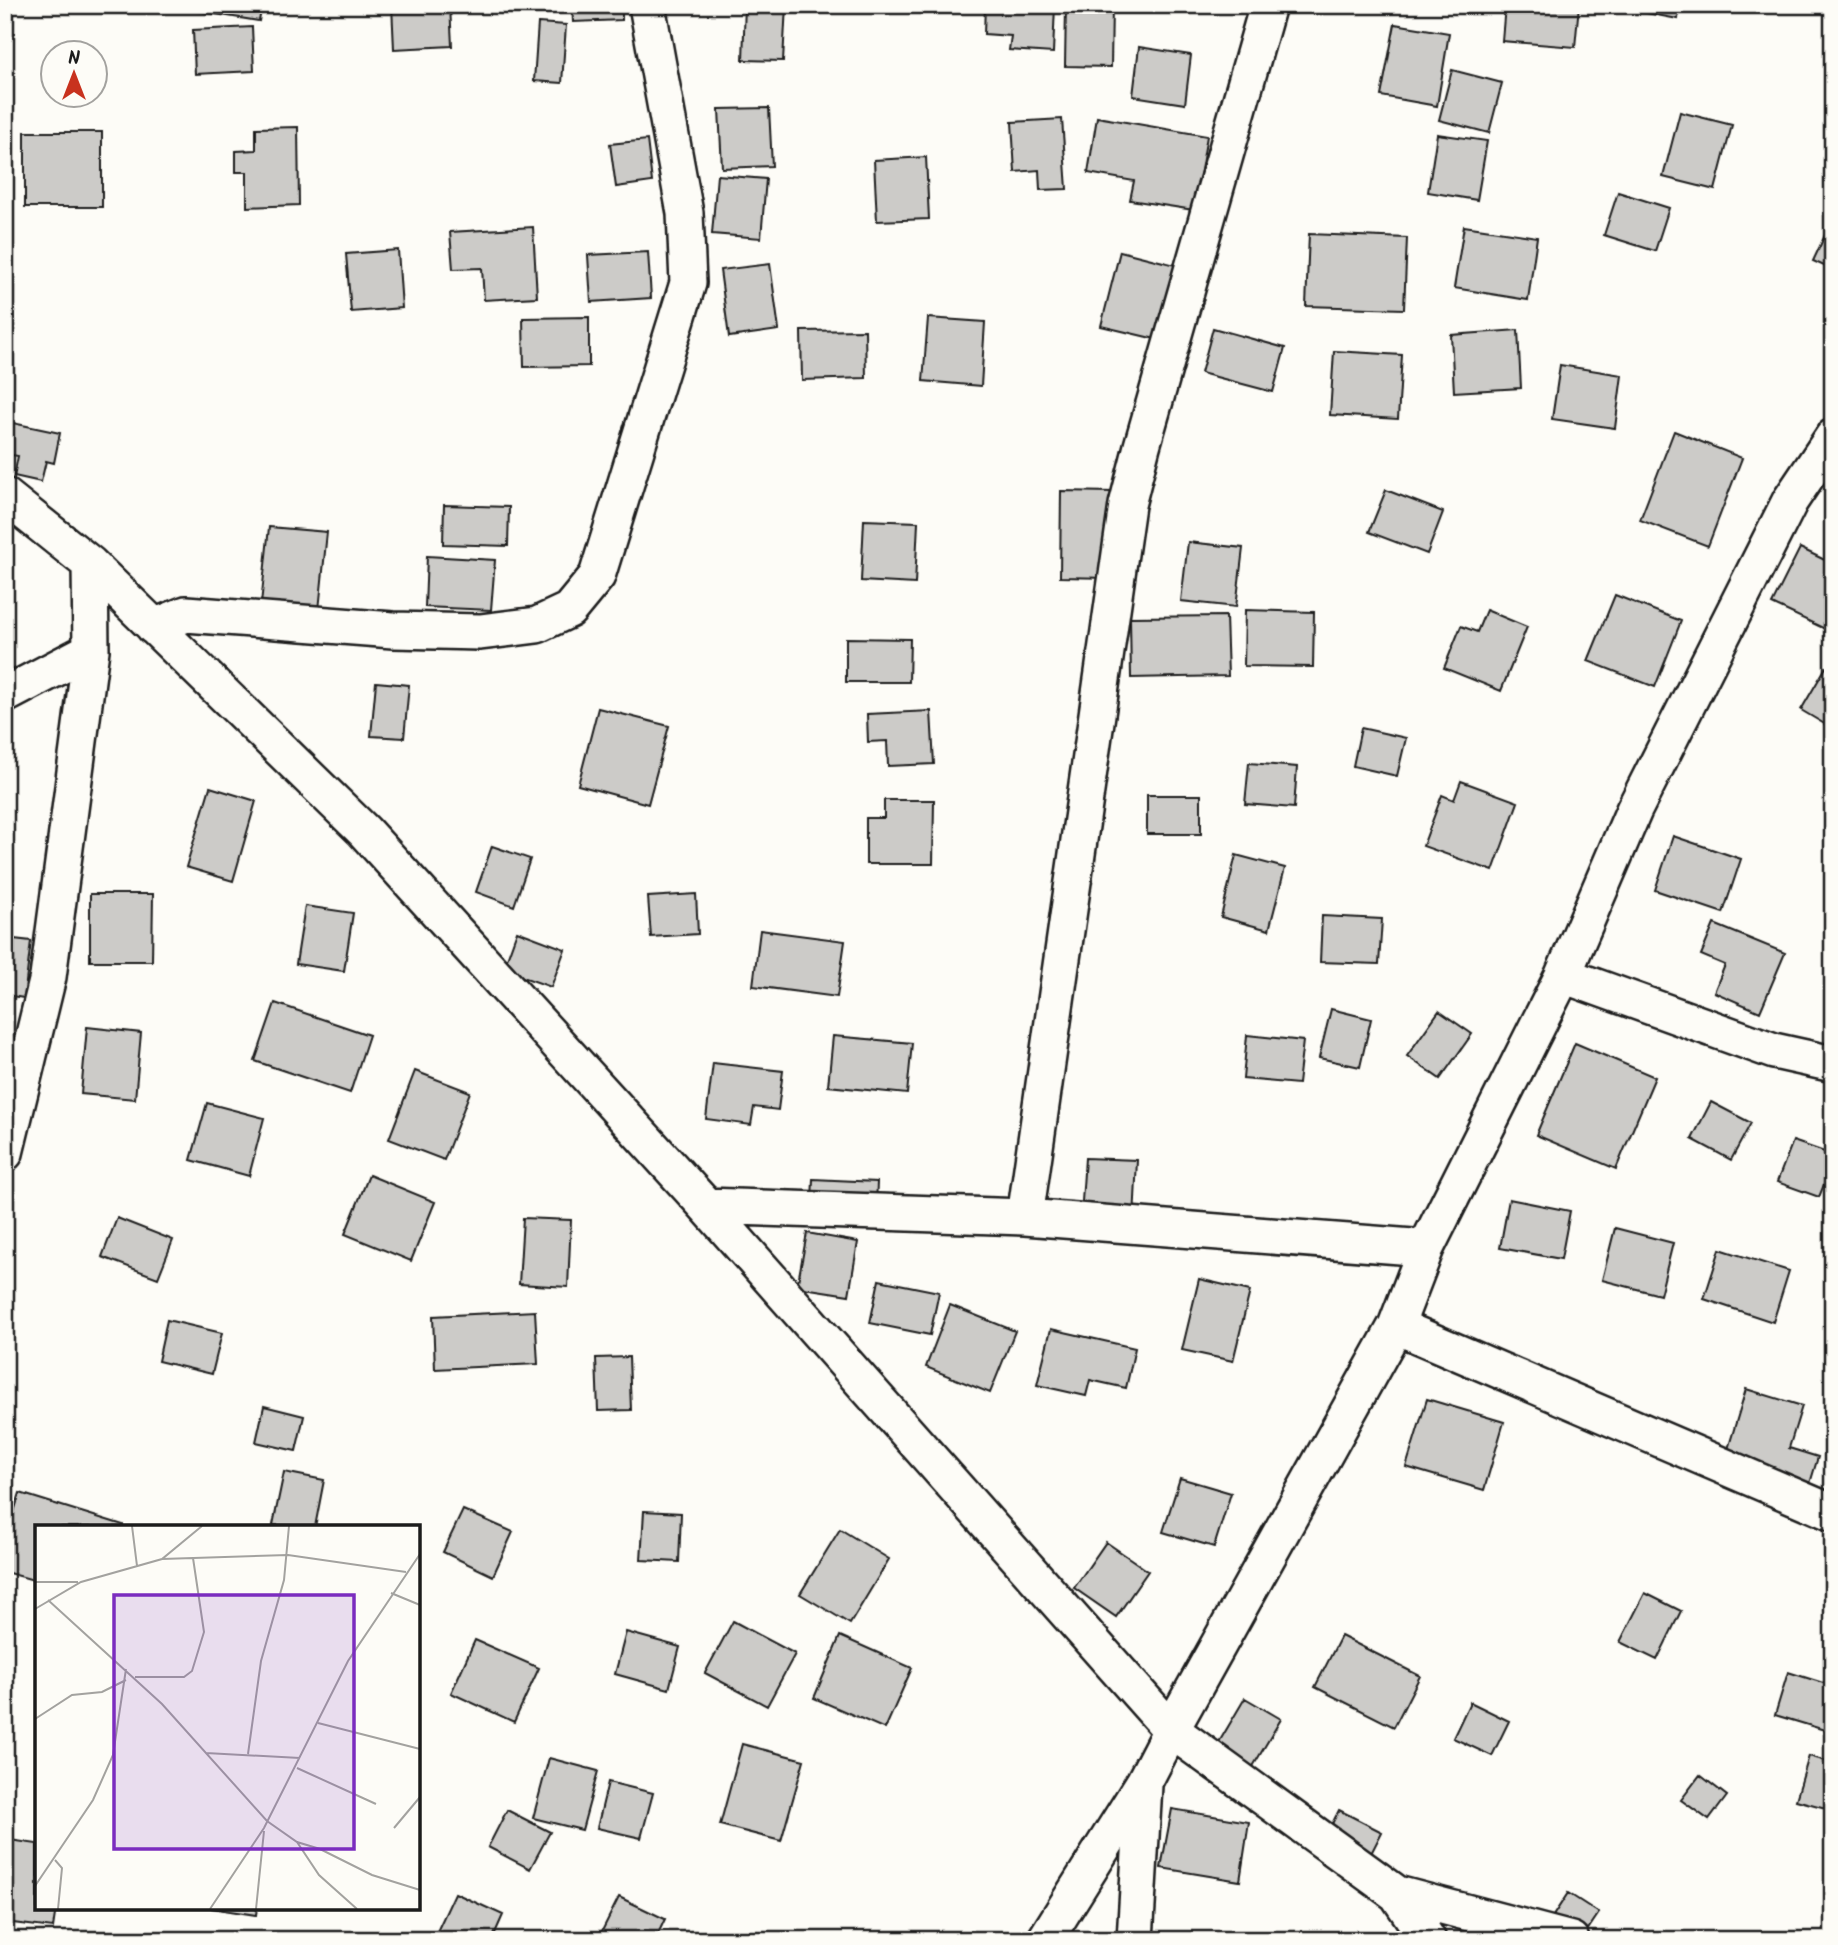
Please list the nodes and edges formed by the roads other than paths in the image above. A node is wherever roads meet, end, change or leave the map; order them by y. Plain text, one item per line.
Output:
1 (647, 5) edge
2 (1268, 5) edge
3 (1833, 437) edge
4 (5, 496) edge
5 (90, 564) junction
6 (155, 627) junction
7 (91, 650) junction
8 (5, 695) edge
9 (1563, 975) junction
10 (1833, 1064) edge
11 (5, 1153) edge
12 (706, 1206) junction
13 (1025, 1217) junction
14 (1426, 1248) junction
15 (1396, 1326) junction
16 (1833, 1513) edge
17 (1171, 1730) junction
18 (1144, 1782) junction
19 (1397, 1894) junction
20 (1045, 1940) edge
21 (1135, 1940) edge
22 (1428, 1940) edge
23 (1572, 1940) edge

1 - 6 street
2 - 13 street
3 - 9 street
4 - 5 street
5 - 6 street
5 - 7 street
6 - 12 street
7 - 8 street
7 - 11 street
9 - 10 street
9 - 14 street
12 - 13 street
12 - 17 street
13 - 14 street
14 - 15 street
15 - 16 street
15 - 17 street
17 - 18 street
17 - 19 street
18 - 20 street
18 - 21 street
19 - 22 street
19 - 23 street

